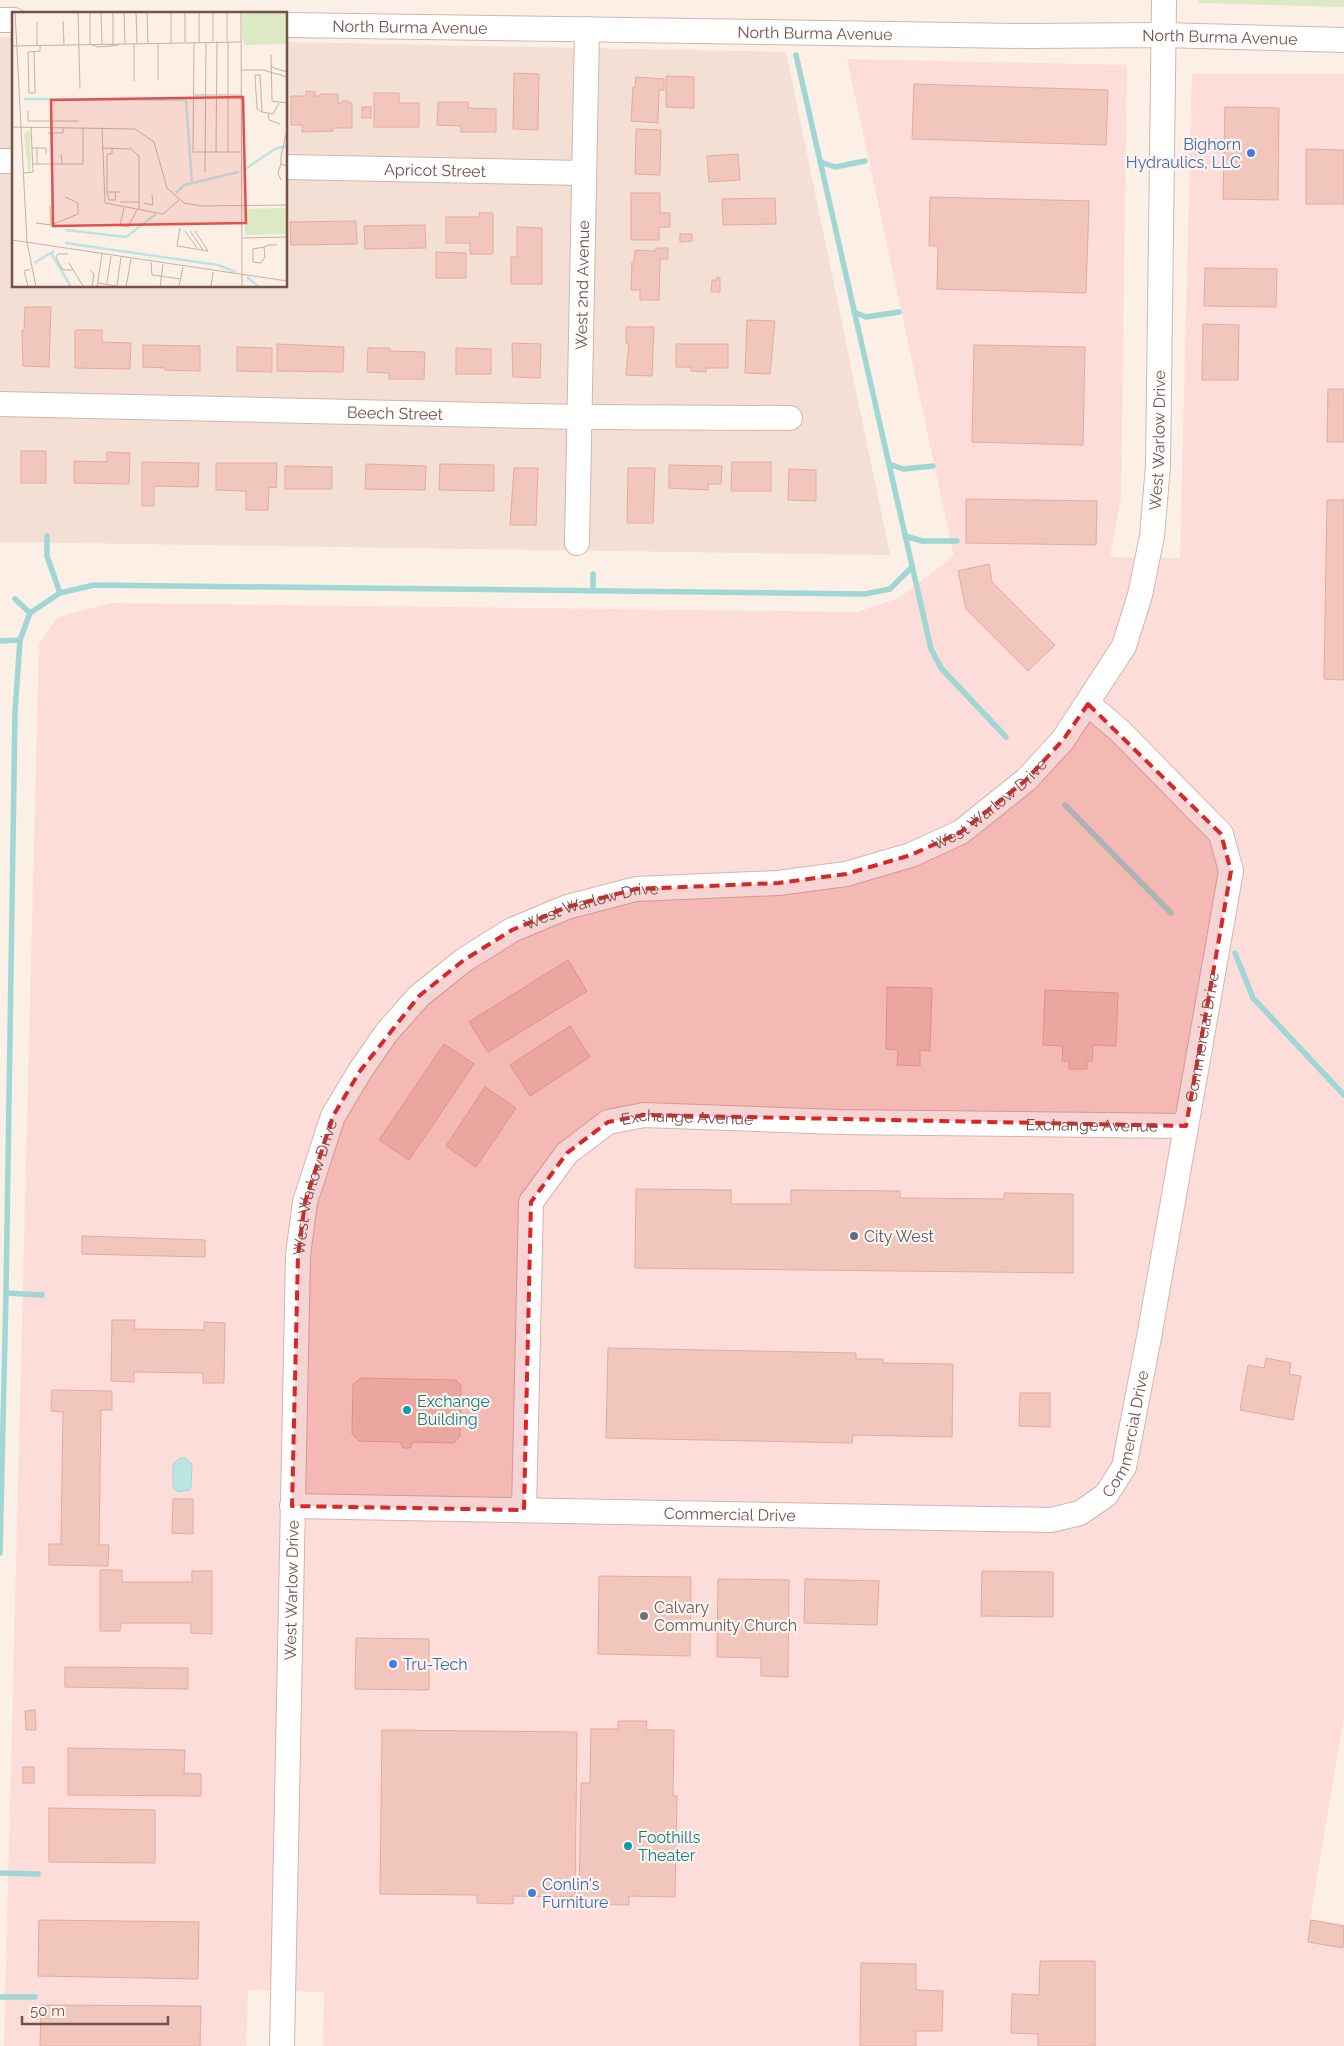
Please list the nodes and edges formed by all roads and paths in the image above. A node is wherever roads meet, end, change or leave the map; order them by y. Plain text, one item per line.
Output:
1 (1164, 0) edge
2 (288, 25) edge
3 (587, 29) junction
4 (1163, 35) junction
5 (1344, 40) edge
6 (288, 166) edge
7 (584, 173) junction
8 (0, 404) edge
9 (579, 417) junction
10 (790, 418) dead end
11 (577, 543) dead end
12 (1088, 704) junction
13 (1186, 1126) junction
14 (292, 1506) junction
15 (524, 1510) junction
16 (282, 2046) edge

1 - 4 street, West Warlow Drive
2 - 3 street, North Burma Avenue
3 - 4 street, North Burma Avenue
3 - 7 street, West 2nd Avenue
4 - 5 street, North Burma Avenue
4 - 12 street, West Warlow Drive
6 - 7 street, Apricot Street
7 - 9 street, West 2nd Avenue
8 - 9 street, Beech Street
9 - 10 street, Beech Street
9 - 11 street, West 2nd Avenue
12 - 13 street, Commercial Drive
12 - 14 street, West Warlow Drive
13 - 15 street, Commercial Drive
13 - 15 street, Exchange Avenue
14 - 15 street, Commercial Drive
14 - 16 street, West Warlow Drive

